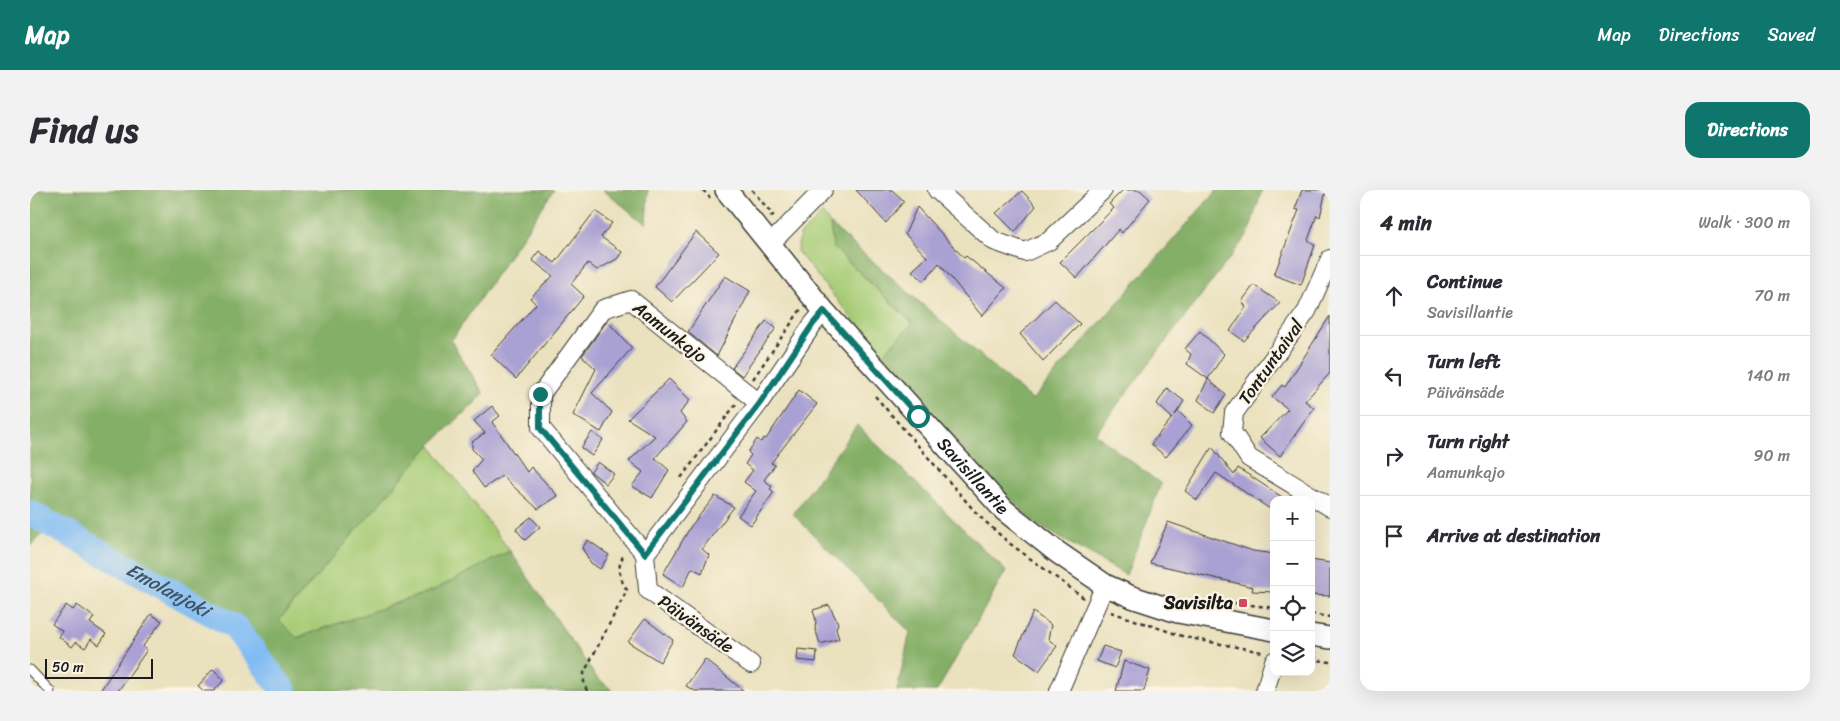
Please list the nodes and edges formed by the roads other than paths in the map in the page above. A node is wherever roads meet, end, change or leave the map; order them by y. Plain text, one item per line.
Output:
1 (726, 190) edge
2 (822, 190) edge
3 (937, 190) edge
4 (1102, 190) edge
5 (771, 243) junction
6 (1330, 260) edge
7 (824, 311) junction
8 (760, 403) junction
9 (1330, 507) edge
10 (645, 554) junction
11 (1105, 585) junction
12 (1270, 629) edge
13 (1315, 636) edge
14 (1330, 638) edge
15 (751, 664) dead end
16 (30, 670) edge
17 (1270, 674) edge
18 (50, 691) edge
19 (1059, 691) edge
20 (1265, 691) edge

1 - 5 street, Savisillantie
2 - 5 street
3 - 4 street
5 - 7 street, Savisillantie
6 - 9 street, Tontuntaival
7 - 8 street
7 - 11 street, Savisillantie
8 - 10 street
8 - 10 street, Aamunkajo
10 - 15 street, Päivänsäde
11 - 12 street, Savisillantie
11 - 19 street
13 - 14 street
16 - 18 lane
17 - 20 street

